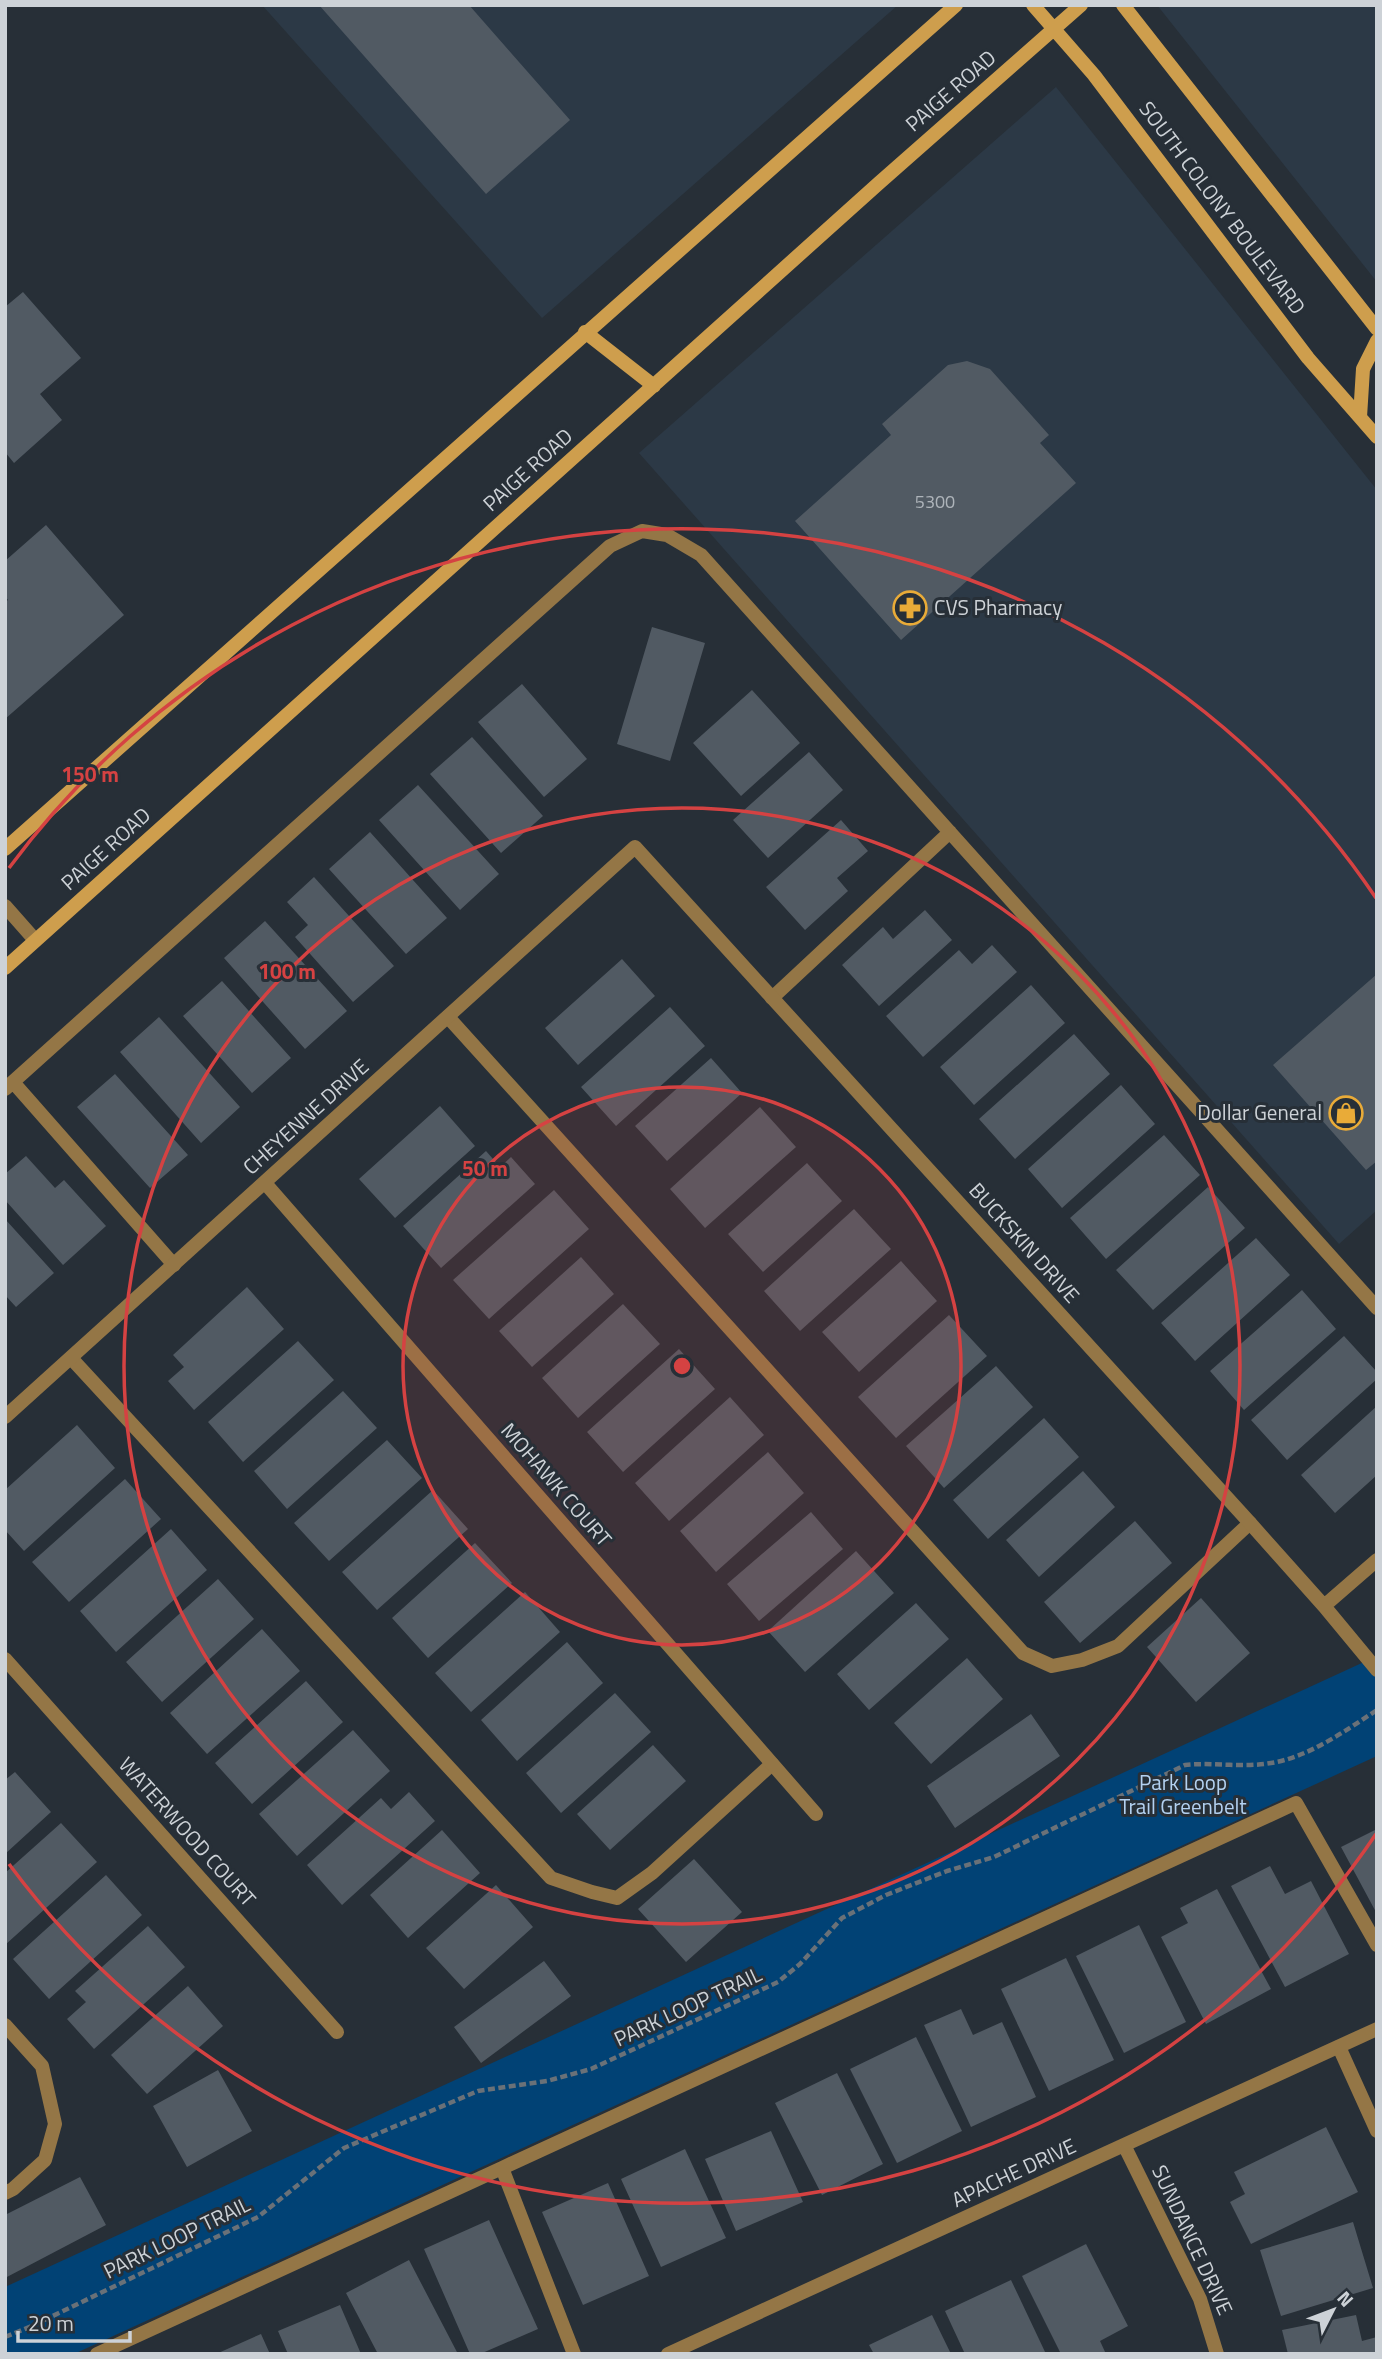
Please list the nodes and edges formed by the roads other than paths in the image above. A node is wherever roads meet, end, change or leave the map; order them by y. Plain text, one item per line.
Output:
1 (956, 5) edge
2 (1033, 5) edge
3 (1081, 5) edge
4 (1122, 5) edge
5 (1053, 29) junction
6 (1377, 328) edge
7 (585, 332) junction
8 (1377, 341) edge
9 (654, 386) junction
10 (1360, 417) junction
11 (1377, 437) edge
12 (950, 832) junction
13 (635, 847) joint
14 (5, 849) edge
15 (5, 906) edge
16 (35, 940) junction
17 (5, 968) edge
18 (772, 998) junction
19 (448, 1017) junction
20 (9, 1085) edge
21 (264, 1183) junction
22 (174, 1265) junction
23 (1377, 1308) edge
24 (71, 1357) junction
25 (5, 1417) edge
26 (1251, 1523) junction
27 (1377, 1560) edge
28 (1324, 1606) junction
29 (5, 1659) edge
30 (1377, 1670) edge
31 (772, 1764) junction
32 (816, 1814) dead end
33 (1377, 1945) edge
34 (5, 2025) edge
35 (1377, 2029) edge
36 (337, 2032) dead end
37 (1339, 2047) junction
38 (1377, 2131) edge
39 (1124, 2145) junction
40 (502, 2168) junction
41 (5, 2193) edge
42 (97, 2354) edge
43 (575, 2354) edge
44 (667, 2354) edge
45 (1217, 2354) edge

1 - 7 main road
2 - 5 main road, SOUTH COLONY BOULEVARD
3 - 5 main road, PAIGE ROAD
4 - 6 main road
5 - 9 main road, PAIGE ROAD
5 - 10 main road, SOUTH COLONY BOULEVARD
7 - 9 main road
7 - 14 main road
8 - 10 main road
9 - 16 main road, PAIGE ROAD
10 - 11 main road, SOUTH COLONY BOULEVARD
12 - 18 street
12 - 20 street
12 - 23 street
13 - 18 street, BUCKSKIN DRIVE
13 - 19 street, CHEYENNE DRIVE
15 - 16 street
16 - 17 main road, PAIGE ROAD
18 - 26 street, BUCKSKIN DRIVE
19 - 21 street, CHEYENNE DRIVE
19 - 26 street
20 - 22 street
21 - 22 street, CHEYENNE DRIVE
21 - 31 street, MOHAWK COURT
22 - 24 street, CHEYENNE DRIVE
24 - 25 street, CHEYENNE DRIVE
24 - 31 street
26 - 28 street, BUCKSKIN DRIVE
27 - 28 street
28 - 30 street, BUCKSKIN DRIVE
29 - 36 street, WATERWOOD COURT
31 - 32 street, MOHAWK COURT
33 - 40 street
34 - 41 street
35 - 37 street, APACHE DRIVE
37 - 38 street
37 - 39 street, APACHE DRIVE
39 - 44 street, APACHE DRIVE
39 - 45 street, SUNDANCE DRIVE
40 - 42 street
40 - 43 street

